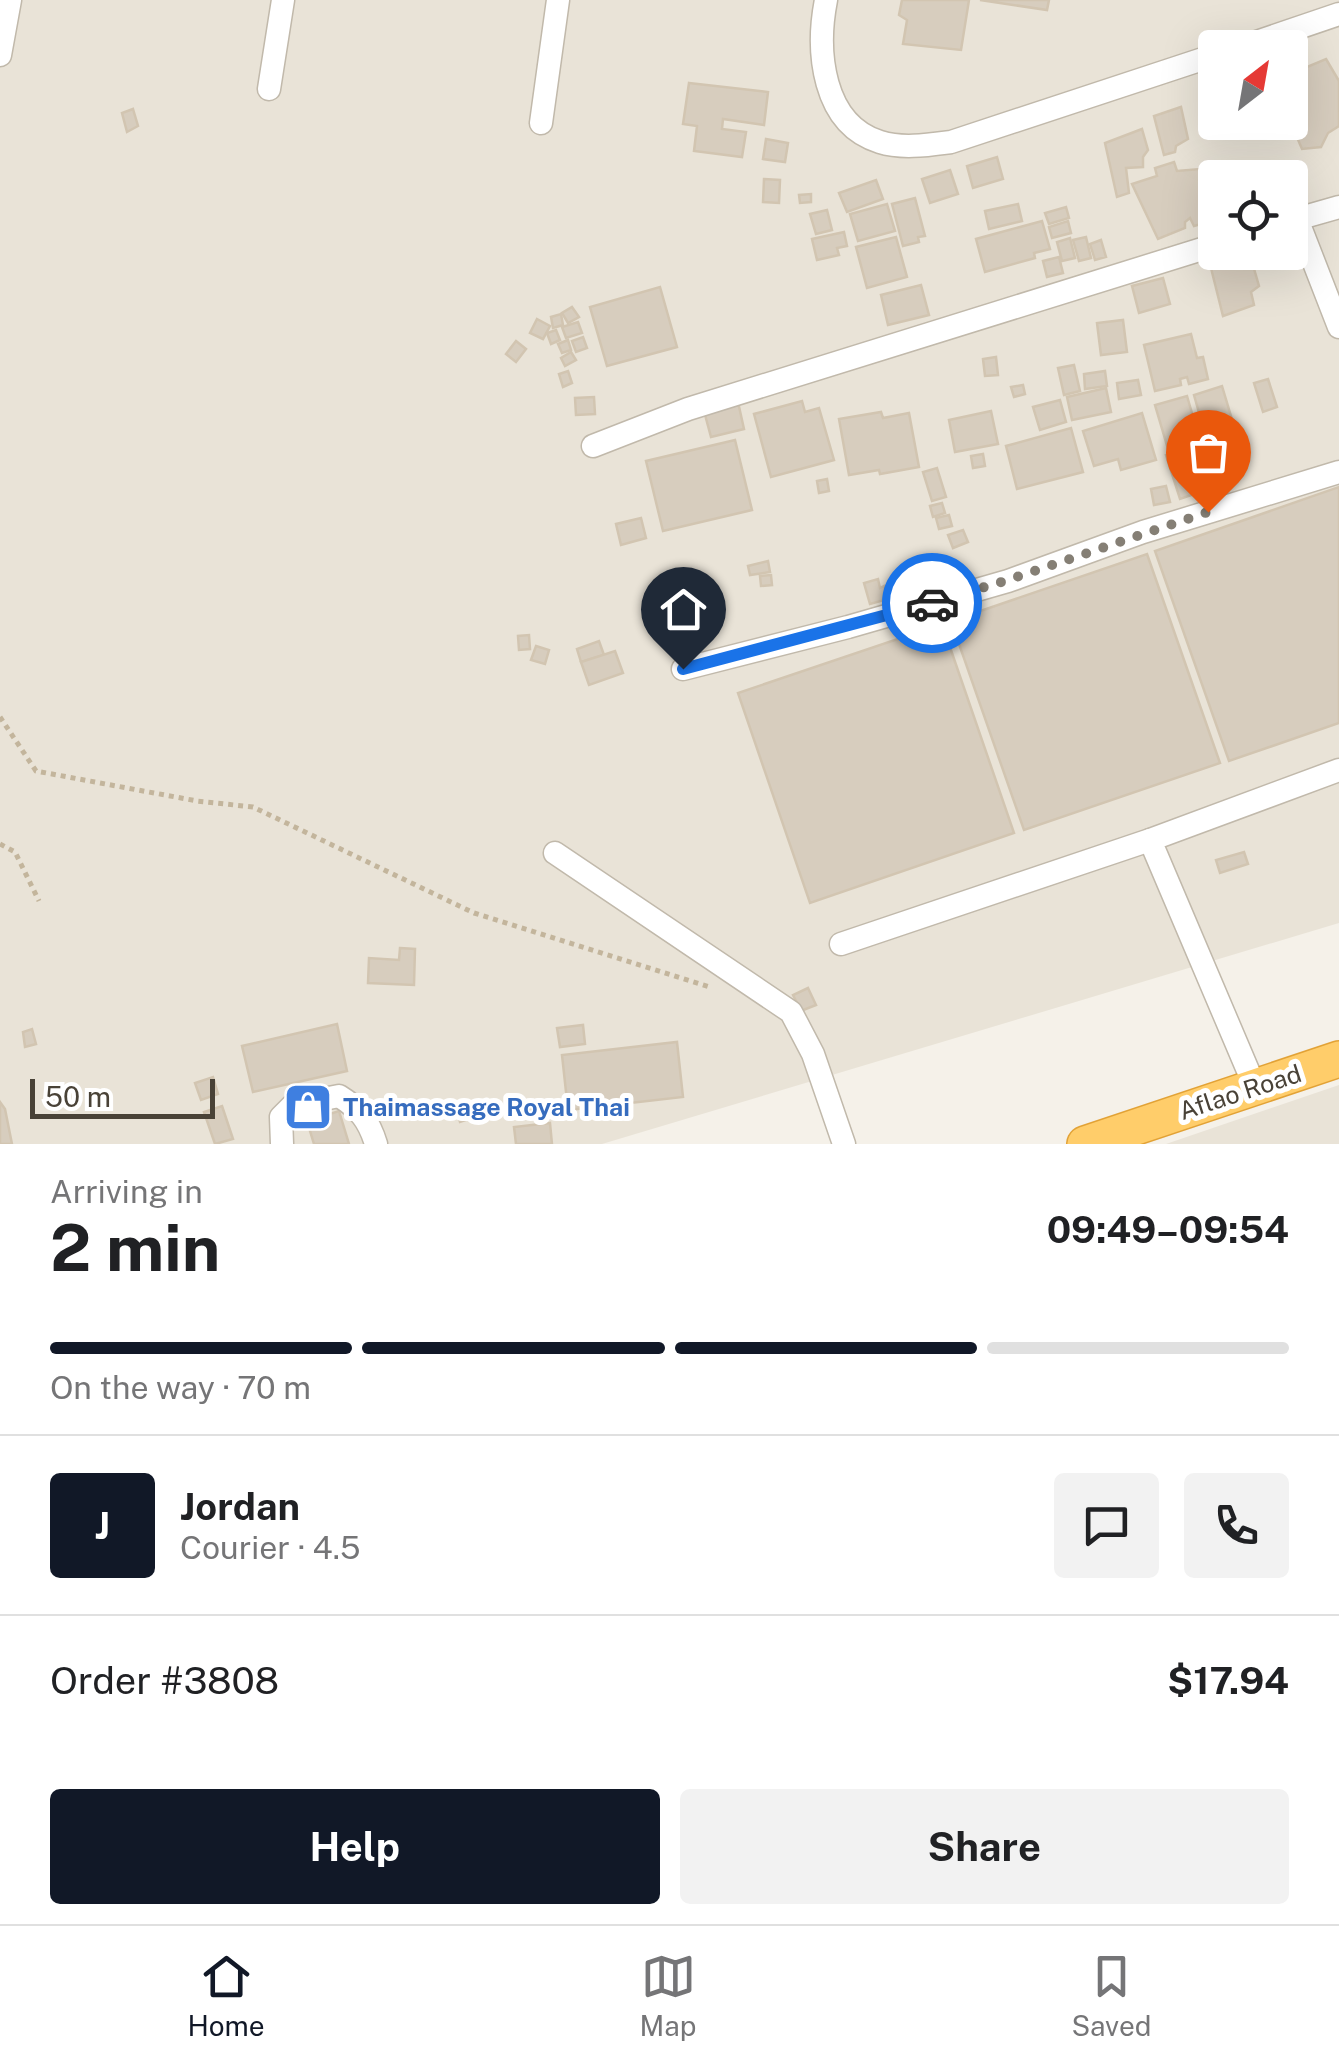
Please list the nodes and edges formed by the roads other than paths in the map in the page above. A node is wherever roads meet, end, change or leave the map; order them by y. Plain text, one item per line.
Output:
1 (10, 0) edge
2 (283, 0) edge
3 (558, 0) edge
4 (826, 0) edge
5 (1339, 14) edge
6 (1292, 30) edge
7 (0, 55) edge
8 (1198, 61) edge
9 (269, 88) dead end
10 (541, 123) dead end
11 (1339, 207) edge
12 (1308, 216) edge
13 (1198, 249) edge
14 (1308, 253) edge
15 (1339, 327) edge
16 (593, 446) dead end
17 (1339, 472) edge
18 (683, 669) dead end
19 (1339, 770) edge
20 (1150, 840) junction
21 (556, 853) dead end
22 (840, 944) dead end
23 (1339, 1059) edge
24 (1255, 1087) junction
25 (282, 1144) edge
26 (376, 1144) edge
27 (844, 1144) edge
28 (1085, 1144) edge

1 - 7 street
2 - 9 street
3 - 10 street
4 - 8 street
5 - 6 street
11 - 12 street
13 - 16 street
14 - 15 street
17 - 18 street
19 - 20 street
20 - 22 street
20 - 24 street
21 - 27 street
23 - 24 highway, Aflao Road
24 - 28 highway, Aflao Road
25 - 26 street

